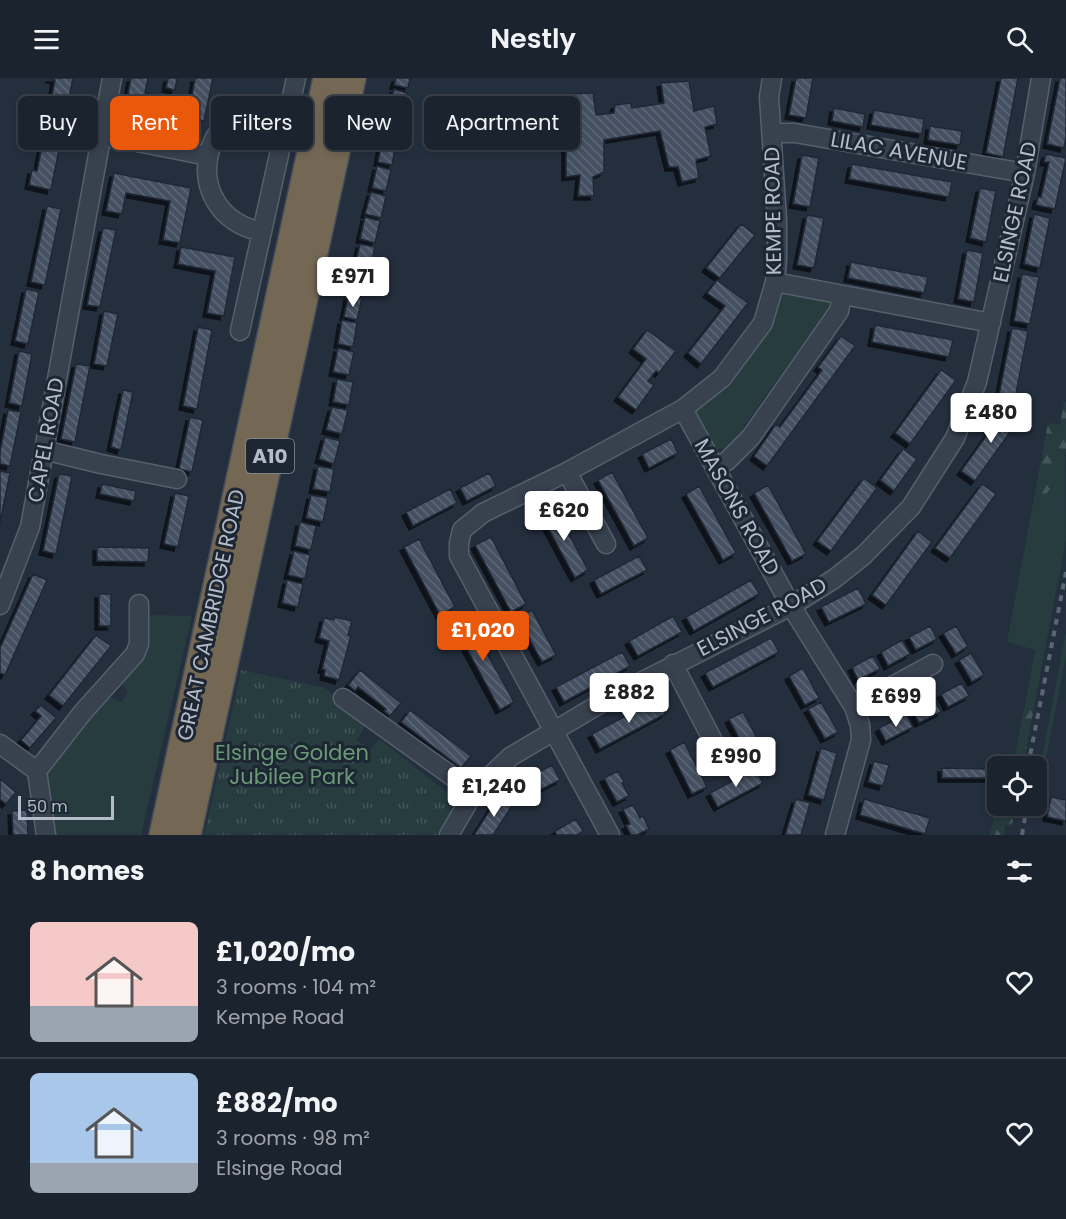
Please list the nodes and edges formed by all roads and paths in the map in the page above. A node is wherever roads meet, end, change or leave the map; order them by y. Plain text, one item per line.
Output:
1 (112, 78) edge
2 (296, 78) edge
3 (327, 78) edge
4 (352, 78) edge
5 (772, 78) edge
6 (1041, 78) edge
7 (292, 96) edge
8 (772, 133) junction
9 (102, 135) junction
10 (211, 148) edge
11 (280, 150) edge
12 (208, 156) junction
13 (1025, 173) junction
14 (262, 232) junction
15 (775, 282) junction
16 (842, 295) junction
17 (991, 323) junction
18 (240, 331) dead end
19 (683, 409) junction
20 (44, 450) junction
21 (716, 468) junction
22 (567, 472) junction
23 (177, 479) dead end
24 (606, 544) dead end
25 (139, 604) dead end
26 (0, 605) edge
27 (791, 606) junction
28 (673, 664) junction
29 (933, 664) dead end
30 (343, 698) dead end
31 (854, 707) junction
32 (554, 730) junction
33 (0, 744) edge
34 (722, 758) dead end
35 (37, 771) junction
36 (474, 792) junction
37 (607, 834) edge
38 (46, 835) edge
39 (162, 835) edge
40 (187, 835) edge
41 (449, 835) edge
42 (835, 835) edge

1 - 9 street, CAPEL ROAD
2 - 7 street
3 - 39 highway, GREAT CAMBRIDGE ROAD / A10
4 - 40 highway, GREAT CAMBRIDGE ROAD / A10
5 - 8 street, KEMPE ROAD
6 - 13 street, ELSINGE ROAD
8 - 13 street, LILAC AVENUE
8 - 15 street, KEMPE ROAD
9 - 12 street
9 - 20 street, CAPEL ROAD
10 - 12 street
11 - 14 street
12 - 14 street
13 - 17 street, ELSINGE ROAD
14 - 18 street
15 - 16 street
15 - 19 street, KEMPE ROAD
16 - 17 street
16 - 21 street
17 - 27 street, ELSINGE ROAD
19 - 21 street, MASONS ROAD
19 - 22 street, KEMPE ROAD
20 - 23 street
20 - 26 street, CAPEL ROAD
21 - 27 street, MASONS ROAD
22 - 24 street
22 - 32 street, KEMPE ROAD
25 - 35 street
27 - 28 street, ELSINGE ROAD
27 - 31 street, MASONS ROAD
28 - 32 street, ELSINGE ROAD
28 - 34 street
29 - 31 street
30 - 36 street
31 - 42 street, MASONS ROAD
32 - 36 street, ELSINGE ROAD
32 - 37 street, KEMPE ROAD
33 - 35 street
35 - 38 street
36 - 41 street, ELSINGE ROAD

